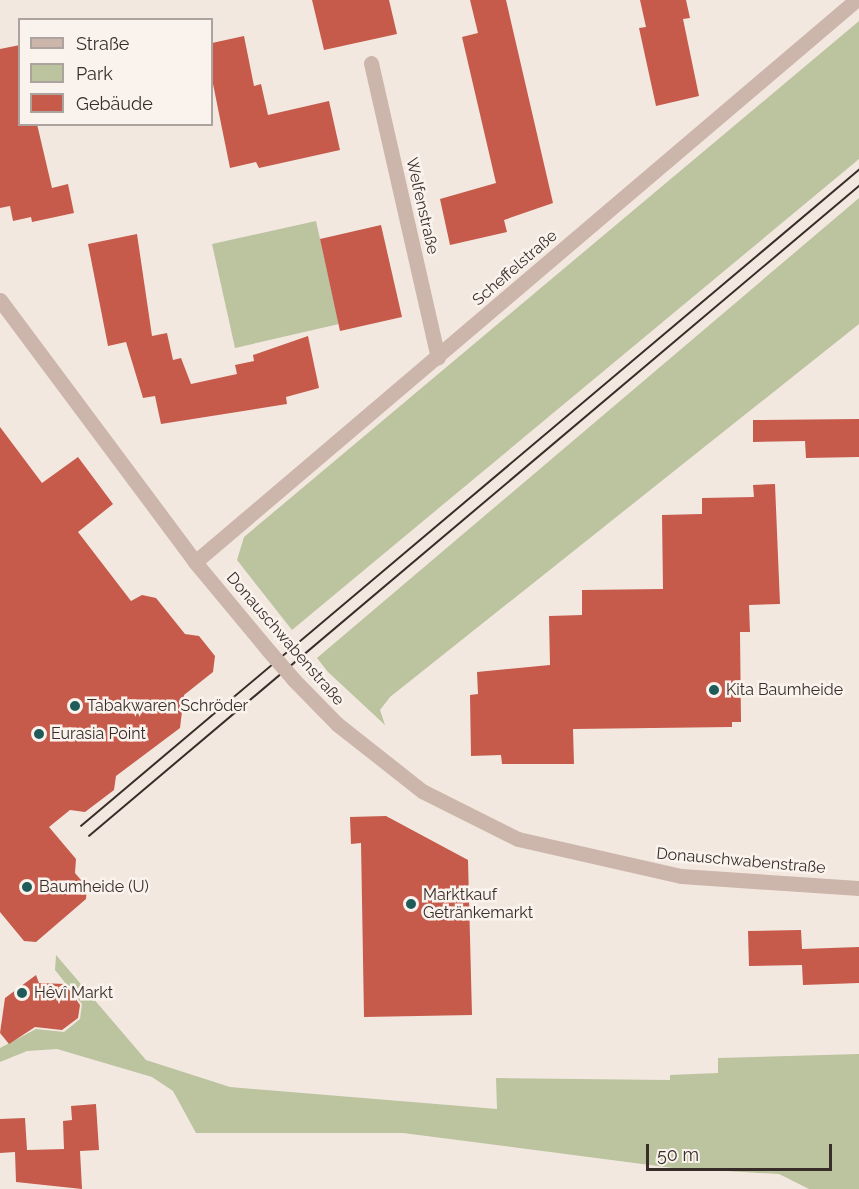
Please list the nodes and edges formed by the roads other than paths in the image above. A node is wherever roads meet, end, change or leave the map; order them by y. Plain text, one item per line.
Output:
1 (856, 0) edge
2 (371, 63) dead end
3 (0, 300) edge
4 (438, 357) junction
5 (195, 562) junction
6 (859, 888) edge

1 - 4 street, Scheffelstraße
2 - 4 street, Welfenstraße
3 - 5 street, Donauschwabenstraße
4 - 5 street, Scheffelstraße
5 - 6 street, Donauschwabenstraße, bridge

